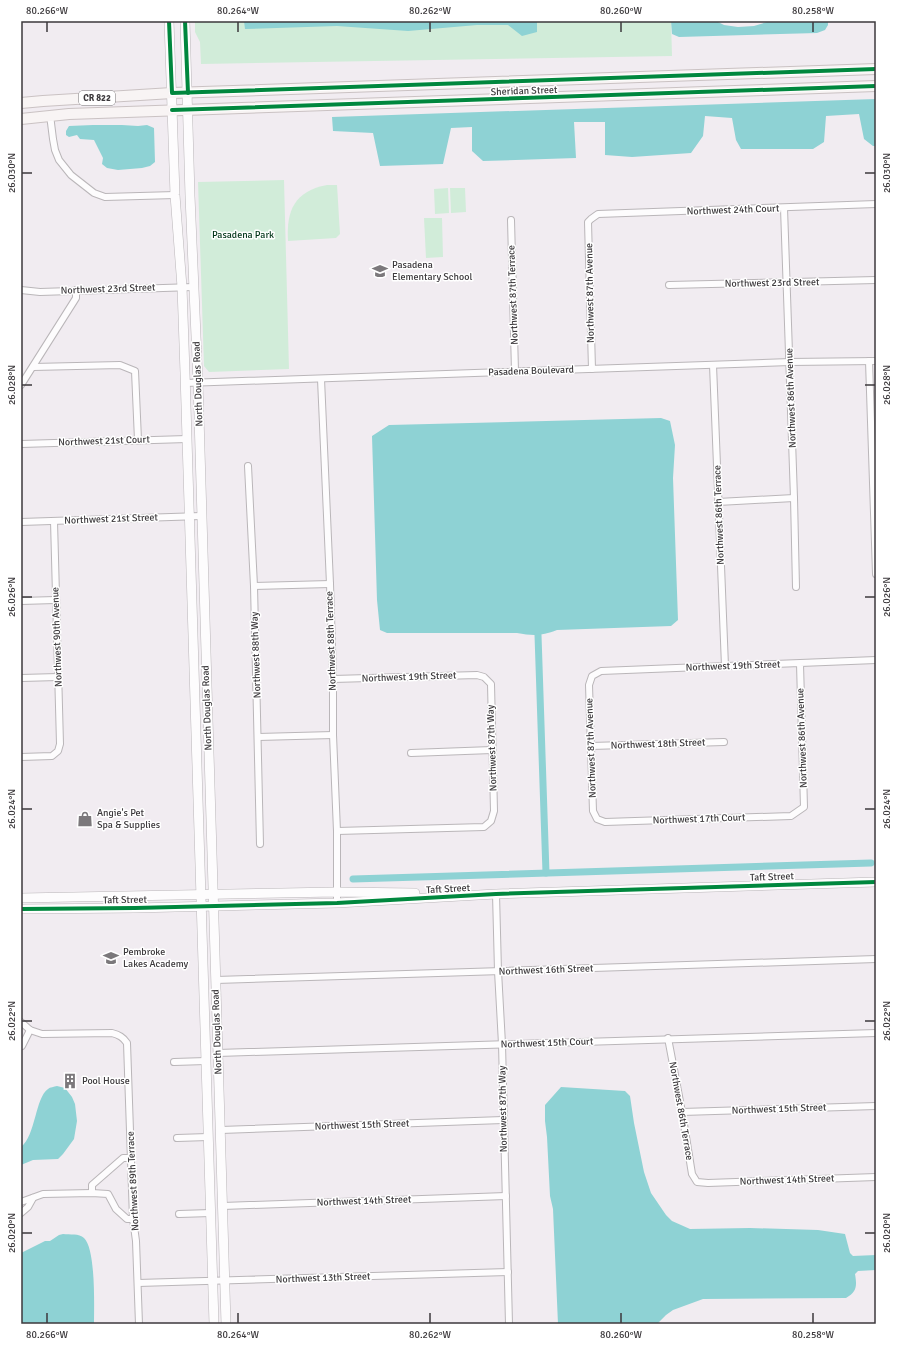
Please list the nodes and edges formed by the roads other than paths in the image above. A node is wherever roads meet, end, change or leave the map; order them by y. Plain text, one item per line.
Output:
1 (169, 21) edge
2 (185, 21) edge
3 (876, 69) edge
4 (876, 86) edge
5 (172, 93) junction
6 (188, 93) junction
7 (21, 104) edge
8 (172, 110) junction
9 (188, 110) junction
10 (50, 115) junction
11 (21, 119) edge
12 (175, 195) junction
13 (876, 204) edge
14 (784, 208) junction
15 (591, 219) joint
16 (511, 220) dead end
17 (876, 280) edge
18 (787, 283) junction
19 (194, 286) junction
20 (669, 286) dead end
21 (182, 287) junction
22 (21, 290) edge
23 (76, 290) junction
24 (869, 361) junction
25 (876, 361) edge
26 (790, 362) junction
27 (714, 365) junction
28 (33, 366) junction
29 (592, 369) junction
30 (516, 371) junction
31 (321, 379) junction
32 (186, 383) junction
33 (198, 383) junction
34 (21, 385) edge
35 (187, 439) junction
36 (138, 440) junction
37 (21, 444) edge
38 (248, 466) dead end
39 (794, 498) junction
40 (718, 502) junction
41 (189, 516) junction
42 (201, 516) junction
43 (54, 521) junction
44 (21, 522) edge
45 (876, 523) edge
46 (876, 574) edge
47 (330, 584) junction
48 (254, 586) junction
49 (796, 587) dead end
50 (55, 600) junction
51 (21, 602) edge
52 (876, 660) edge
53 (800, 664) junction
54 (725, 666) junction
55 (592, 676) joint
56 (58, 677) junction
57 (484, 677) joint
58 (21, 678) edge
59 (333, 679) junction
60 (333, 735) junction
61 (258, 737) junction
62 (724, 742) dead end
63 (591, 746) junction
64 (492, 750) junction
65 (411, 754) dead end
66 (21, 757) edge
67 (800, 811) joint
68 (597, 819) joint
69 (337, 831) junction
70 (260, 844) dead end
71 (876, 882) edge
72 (336, 892) junction
73 (213, 894) junction
74 (496, 894) junction
75 (200, 895) junction
76 (21, 898) edge
77 (337, 903) junction
78 (201, 906) junction
79 (213, 906) junction
80 (21, 909) edge
81 (876, 959) edge
82 (498, 971) junction
83 (216, 980) junction
84 (204, 990) junction
85 (21, 1022) edge
86 (30, 1030) junction
87 (876, 1033) edge
88 (668, 1038) junction
89 (502, 1044) junction
90 (21, 1047) edge
91 (218, 1048) junction
92 (206, 1061) junction
93 (174, 1062) dead end
94 (876, 1106) edge
95 (682, 1112) junction
96 (503, 1120) junction
97 (221, 1130) junction
98 (208, 1137) junction
99 (177, 1138) dead end
100 (131, 1158) junction
101 (876, 1177) edge
102 (697, 1182) joint
103 (92, 1193) junction
104 (506, 1196) junction
105 (33, 1198) junction
106 (21, 1202) edge
107 (222, 1206) junction
108 (21, 1213) edge
109 (211, 1213) junction
110 (179, 1214) dead end
111 (133, 1219) junction
112 (508, 1272) junction
113 (213, 1281) junction
114 (224, 1281) junction
115 (138, 1283) junction
116 (139, 1324) edge
117 (214, 1324) edge
118 (226, 1324) edge
119 (509, 1324) edge

1 - 5 main road, North Douglas Road
2 - 6 main road, North Douglas Road
3 - 6 main road, Sheridan Street / CR 822
4 - 9 main road, Sheridan Street / CR 822
5 - 6 main road, Sheridan Street / CR 822
5 - 7 main road, Sheridan Street / CR 822
5 - 8 main road, North Douglas Road
6 - 9 main road, North Douglas Road
8 - 9 main road, Sheridan Street / CR 822
8 - 10 main road, Sheridan Street / CR 822
8 - 12 main road, North Douglas Road
9 - 19 main road, North Douglas Road
10 - 11 main road, Sheridan Street / CR 822
10 - 12 street
12 - 21 main road, North Douglas Road
13 - 14 street, Northwest 24th Court
14 - 15 street, Northwest 24th Court
14 - 18 street, Northwest 86th Avenue
15 - 29 street, Northwest 87th Avenue
16 - 30 street, Northwest 87th Terrace
17 - 18 street, Northwest 23rd Street
18 - 20 street, Northwest 23rd Street
18 - 26 street, Northwest 86th Avenue
19 - 21 street, Northwest 23rd Street
19 - 33 main road, North Douglas Road
21 - 23 street, Northwest 23rd Street
21 - 32 main road, North Douglas Road
22 - 23 street, Northwest 23rd Street
23 - 28 street
24 - 25 street, Pasadena Boulevard
24 - 26 street, Pasadena Boulevard
24 - 45 street
26 - 27 street, Pasadena Boulevard
26 - 39 street, Northwest 86th Avenue
27 - 29 street, Pasadena Boulevard
27 - 40 street, Northwest 86th Terrace
28 - 34 street
28 - 36 street
29 - 30 street, Pasadena Boulevard
30 - 31 street, Pasadena Boulevard
31 - 33 street, Pasadena Boulevard
31 - 47 street, Northwest 88th Terrace
32 - 33 street, Pasadena Boulevard
32 - 35 main road, North Douglas Road
33 - 42 main road, North Douglas Road
35 - 36 street, Northwest 21st Court
35 - 41 main road, North Douglas Road
36 - 37 street, Northwest 21st Court
38 - 48 street, Northwest 88th Way
39 - 40 street
39 - 49 street, Northwest 86th Avenue
40 - 54 street, Northwest 86th Terrace
41 - 42 street, Northwest 21st Street
41 - 43 street, Northwest 21st Street
41 - 75 main road, North Douglas Road
42 - 73 main road, North Douglas Road
43 - 44 street, Northwest 21st Street
43 - 50 street, Northwest 90th Avenue
45 - 46 street
47 - 48 street
47 - 59 street, Northwest 88th Terrace
48 - 61 street, Northwest 88th Way
50 - 51 street
50 - 56 street, Northwest 90th Avenue
52 - 53 street, Northwest 19th Street
53 - 54 street, Northwest 19th Street
53 - 67 street, Northwest 86th Avenue
54 - 55 street, Northwest 19th Street
55 - 63 street, Northwest 87th Avenue
56 - 58 street
56 - 66 street, Northwest 90th Avenue
57 - 59 street, Northwest 19th Street
57 - 64 street, Northwest 87th Way
59 - 60 street, Northwest 88th Terrace
60 - 61 street
60 - 69 street, Northwest 88th Terrace
61 - 70 street, Northwest 88th Way
62 - 63 street, Northwest 18th Street
63 - 68 street, Northwest 87th Avenue
64 - 65 street
64 - 69 street, Northwest 87th Way
67 - 68 street, Northwest 17th Court
69 - 72 street, Northwest 88th Terrace
71 - 74 main road, Taft Street
72 - 73 main road, Taft Street
72 - 74 main road, Taft Street
72 - 77 street, Northwest 88th Terrace
73 - 75 main road, Taft Street
73 - 79 main road, North Douglas Road
74 - 77 main road, Taft Street
74 - 82 street, Northwest 87th Way
75 - 76 main road, Taft Street
75 - 78 main road, North Douglas Road
77 - 79 main road, Taft Street
78 - 79 main road, Taft Street
78 - 80 main road, Taft Street
78 - 84 main road, North Douglas Road
79 - 83 main road, North Douglas Road
81 - 82 street, Northwest 16th Street
82 - 83 street, Northwest 16th Street
82 - 89 street, Northwest 87th Way
83 - 91 main road, North Douglas Road
84 - 91 main road
84 - 92 main road, North Douglas Road
85 - 86 street
86 - 90 street
86 - 100 street, Northwest 89th Terrace
87 - 88 street, Northwest 15th Court
88 - 89 street, Northwest 15th Court
88 - 95 street, Northwest 86th Terrace
89 - 91 street, Northwest 15th Court
89 - 96 street, Northwest 87th Way
91 - 97 main road, North Douglas Road
92 - 93 street
92 - 98 main road, North Douglas Road
94 - 95 street, Northwest 15th Street
95 - 102 street, Northwest 86th Terrace
96 - 97 street, Northwest 15th Street
96 - 104 street, Northwest 87th Way
97 - 107 main road, North Douglas Road
98 - 99 street
98 - 109 main road, North Douglas Road
100 - 103 street
100 - 111 street, Northwest 89th Terrace
101 - 102 street, Northwest 14th Street
103 - 105 street
103 - 111 street
104 - 107 street, Northwest 14th Street
104 - 112 street, Northwest 87th Way
105 - 106 street
105 - 108 street
107 - 114 main road, North Douglas Road
109 - 110 street
109 - 113 main road, North Douglas Road
111 - 115 street, Northwest 89th Terrace
112 - 114 street, Northwest 13th Street
112 - 119 street, Northwest 87th Way
113 - 114 street, Northwest 13th Street
113 - 115 street, Northwest 13th Street
113 - 117 main road, North Douglas Road
114 - 118 main road, North Douglas Road
115 - 116 street, Northwest 89th Terrace

